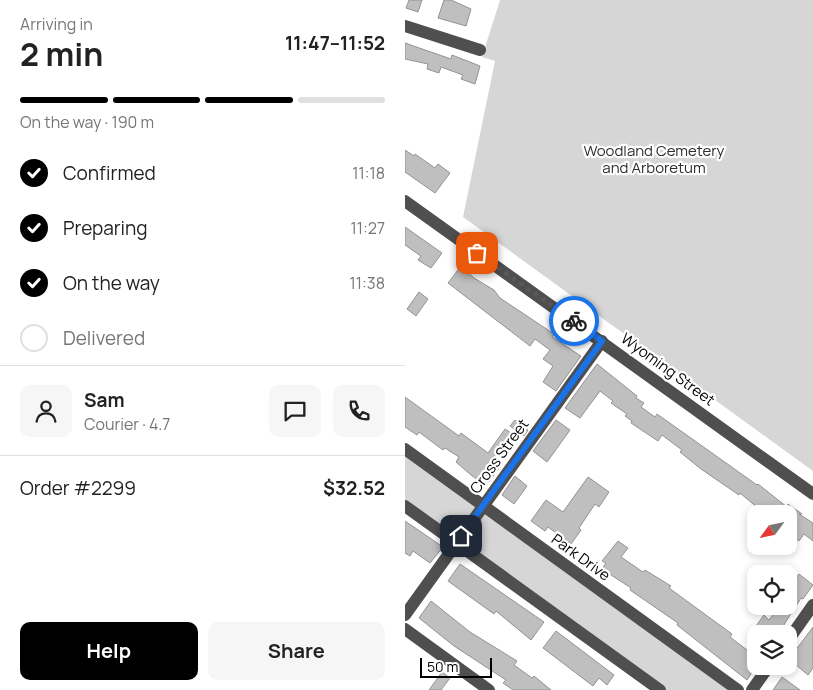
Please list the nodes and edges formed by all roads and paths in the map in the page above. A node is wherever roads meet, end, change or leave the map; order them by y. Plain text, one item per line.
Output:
1 (405, 26) edge
2 (480, 50) dead end
3 (405, 201) edge
4 (602, 341) junction
5 (405, 449) edge
6 (813, 494) edge
7 (405, 506) edge
8 (483, 506) junction
9 (456, 543) junction
10 (813, 605) edge
11 (405, 615) edge
12 (797, 627) edge
13 (405, 629) edge
14 (763, 675) edge
15 (470, 676) junction
16 (466, 690) edge
17 (489, 690) edge
18 (660, 690) edge
19 (738, 690) edge
20 (752, 690) edge

1 - 2 street
3 - 4 street, Wyoming Street
4 - 6 street, Wyoming Street
4 - 8 street, Cross Street
5 - 8 street, Park Drive
7 - 9 street
8 - 9 street, Cross Street
8 - 19 street, Park Drive
9 - 11 street, Cross Street
9 - 18 street
10 - 12 street
13 - 15 street
14 - 20 street
15 - 16 street
15 - 17 street

